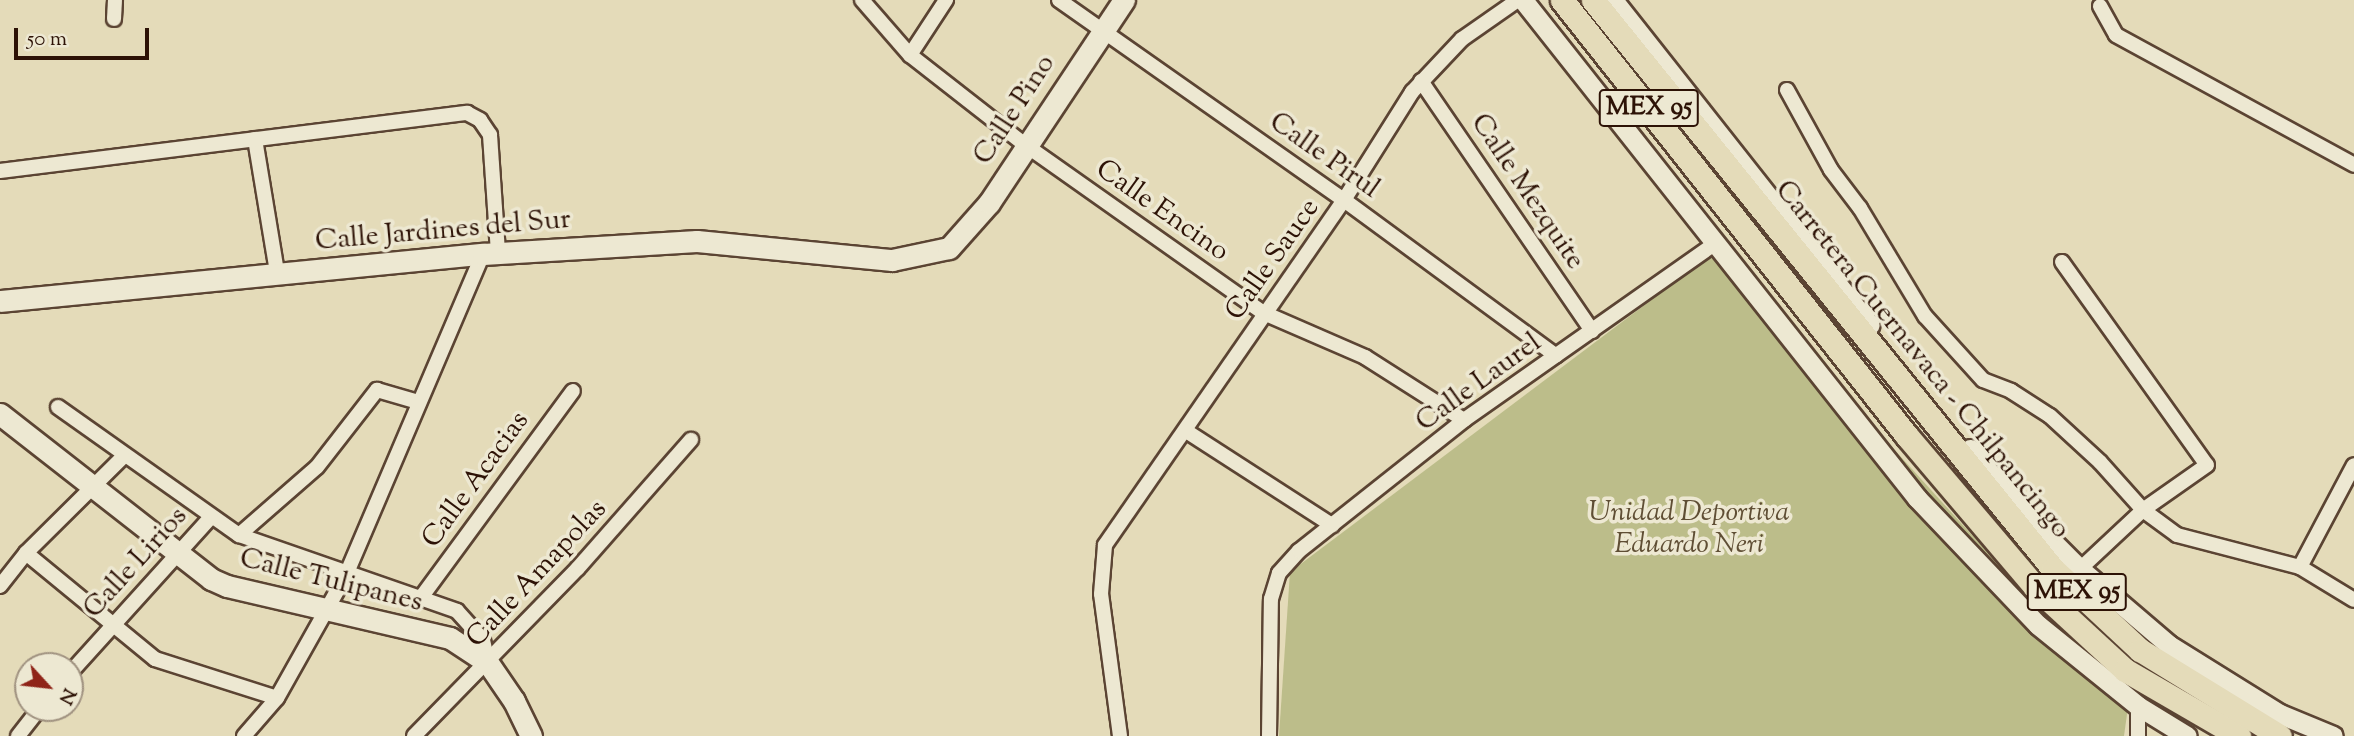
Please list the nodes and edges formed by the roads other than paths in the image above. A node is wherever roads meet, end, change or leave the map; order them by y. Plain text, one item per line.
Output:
1 (115, 0) edge
2 (862, 0) edge
3 (946, 0) edge
4 (1059, 0) edge
5 (1124, 0) edge
6 (1518, 0) edge
7 (1523, 0) edge
8 (1562, 0) edge
9 (1594, 0) edge
10 (1613, 0) edge
11 (2100, 6) dead end
12 (114, 19) dead end
13 (1102, 29) junction
14 (910, 55) junction
15 (1421, 81) junction
16 (1787, 90) dead end
17 (255, 139) junction
18 (1024, 144) junction
19 (2354, 165) edge
20 (0, 171) edge
21 (1345, 200) junction
22 (1717, 242) junction
23 (949, 248) joint
24 (490, 253) junction
25 (2062, 262) dead end
26 (277, 272) junction
27 (0, 301) edge
28 (1264, 313) junction
29 (1592, 331) junction
30 (1556, 356) junction
31 (573, 391) dead end
32 (418, 402) junction
33 (58, 407) dead end
34 (0, 414) edge
35 (1464, 420) junction
36 (1186, 431) junction
37 (691, 440) dead end
38 (123, 457) junction
39 (2354, 465) edge
40 (91, 485) junction
41 (2143, 510) junction
42 (211, 517) junction
43 (1332, 525) junction
44 (239, 536) junction
45 (26, 553) junction
46 (177, 553) junction
47 (2300, 567) junction
48 (2080, 569) junction
49 (346, 575) junction
50 (0, 586) edge
51 (420, 599) junction
52 (2354, 600) edge
53 (324, 610) junction
54 (111, 627) junction
55 (84, 657) edge
56 (488, 663) junction
57 (276, 698) junction
58 (2138, 706) junction
59 (29, 722) edge
60 (2272, 732) edge
61 (18, 736) edge
62 (244, 736) edge
63 (414, 736) edge
64 (531, 736) edge
65 (1120, 736) edge
66 (1269, 736) edge
67 (2138, 736) edge
68 (2187, 736) edge
69 (2239, 736) edge
70 (2333, 736) edge

1 - 12 street
2 - 14 street, Calle Encino
3 - 14 street
4 - 13 street, Calle Pirul
5 - 13 main road, Calle Pino
6 - 15 street, Calle Sauce
7 - 22 street
8 - 69 main road, Carretera Cuernavaca - Chilpancingo / MEX 95
9 - 60 main road, Carretera Cuernavaca - Chilpancingo / MEX 95
10 - 48 street
11 - 19 street
13 - 18 main road, Calle Pino
13 - 21 street, Calle Pirul
14 - 18 street, Calle Encino
15 - 21 street, Calle Sauce
15 - 29 street, Calle Mezquite
16 - 41 street
17 - 20 street
17 - 24 street
17 - 26 street
18 - 23 main road, Calle Pino
18 - 28 street, Calle Encino
21 - 28 street, Calle Sauce
21 - 30 street, Calle Pirul
22 - 29 street, Calle Laurel
22 - 58 street
23 - 24 main road, Calle Jardines del Sur
24 - 26 main road, Calle Jardines del Sur
24 - 32 street
25 - 41 street
26 - 27 main road, Calle Jardines del Sur
28 - 35 street, Calle Encino
28 - 36 street, Calle Sauce
29 - 30 street, Calle Laurel
30 - 35 street, Calle Laurel
31 - 51 street, Calle Acacias
32 - 44 street
32 - 49 street
33 - 38 street
34 - 40 main road, Calle Tulipanes
35 - 43 street, Calle Laurel
36 - 43 street
36 - 65 street, Calle Sauce
37 - 56 street, Calle Amapolas
38 - 40 street
38 - 42 street
39 - 47 street
40 - 45 street
40 - 46 main road, Calle Tulipanes
41 - 47 street
41 - 48 street
42 - 44 street
42 - 46 street, Calle Lirios
43 - 66 street, Calle Laurel
44 - 49 street
45 - 50 street
45 - 54 street
46 - 53 main road, Calle Tulipanes
46 - 54 street, Calle Lirios
47 - 52 street
48 - 70 street
49 - 51 street
49 - 53 street
51 - 56 street
53 - 56 main road, Calle Tulipanes
53 - 57 street
54 - 55 street, Calle Lirios
54 - 57 street
56 - 63 street, Calle Amapolas
56 - 64 main road, Calle Tulipanes
57 - 62 street
58 - 67 street
58 - 68 street
59 - 61 street

